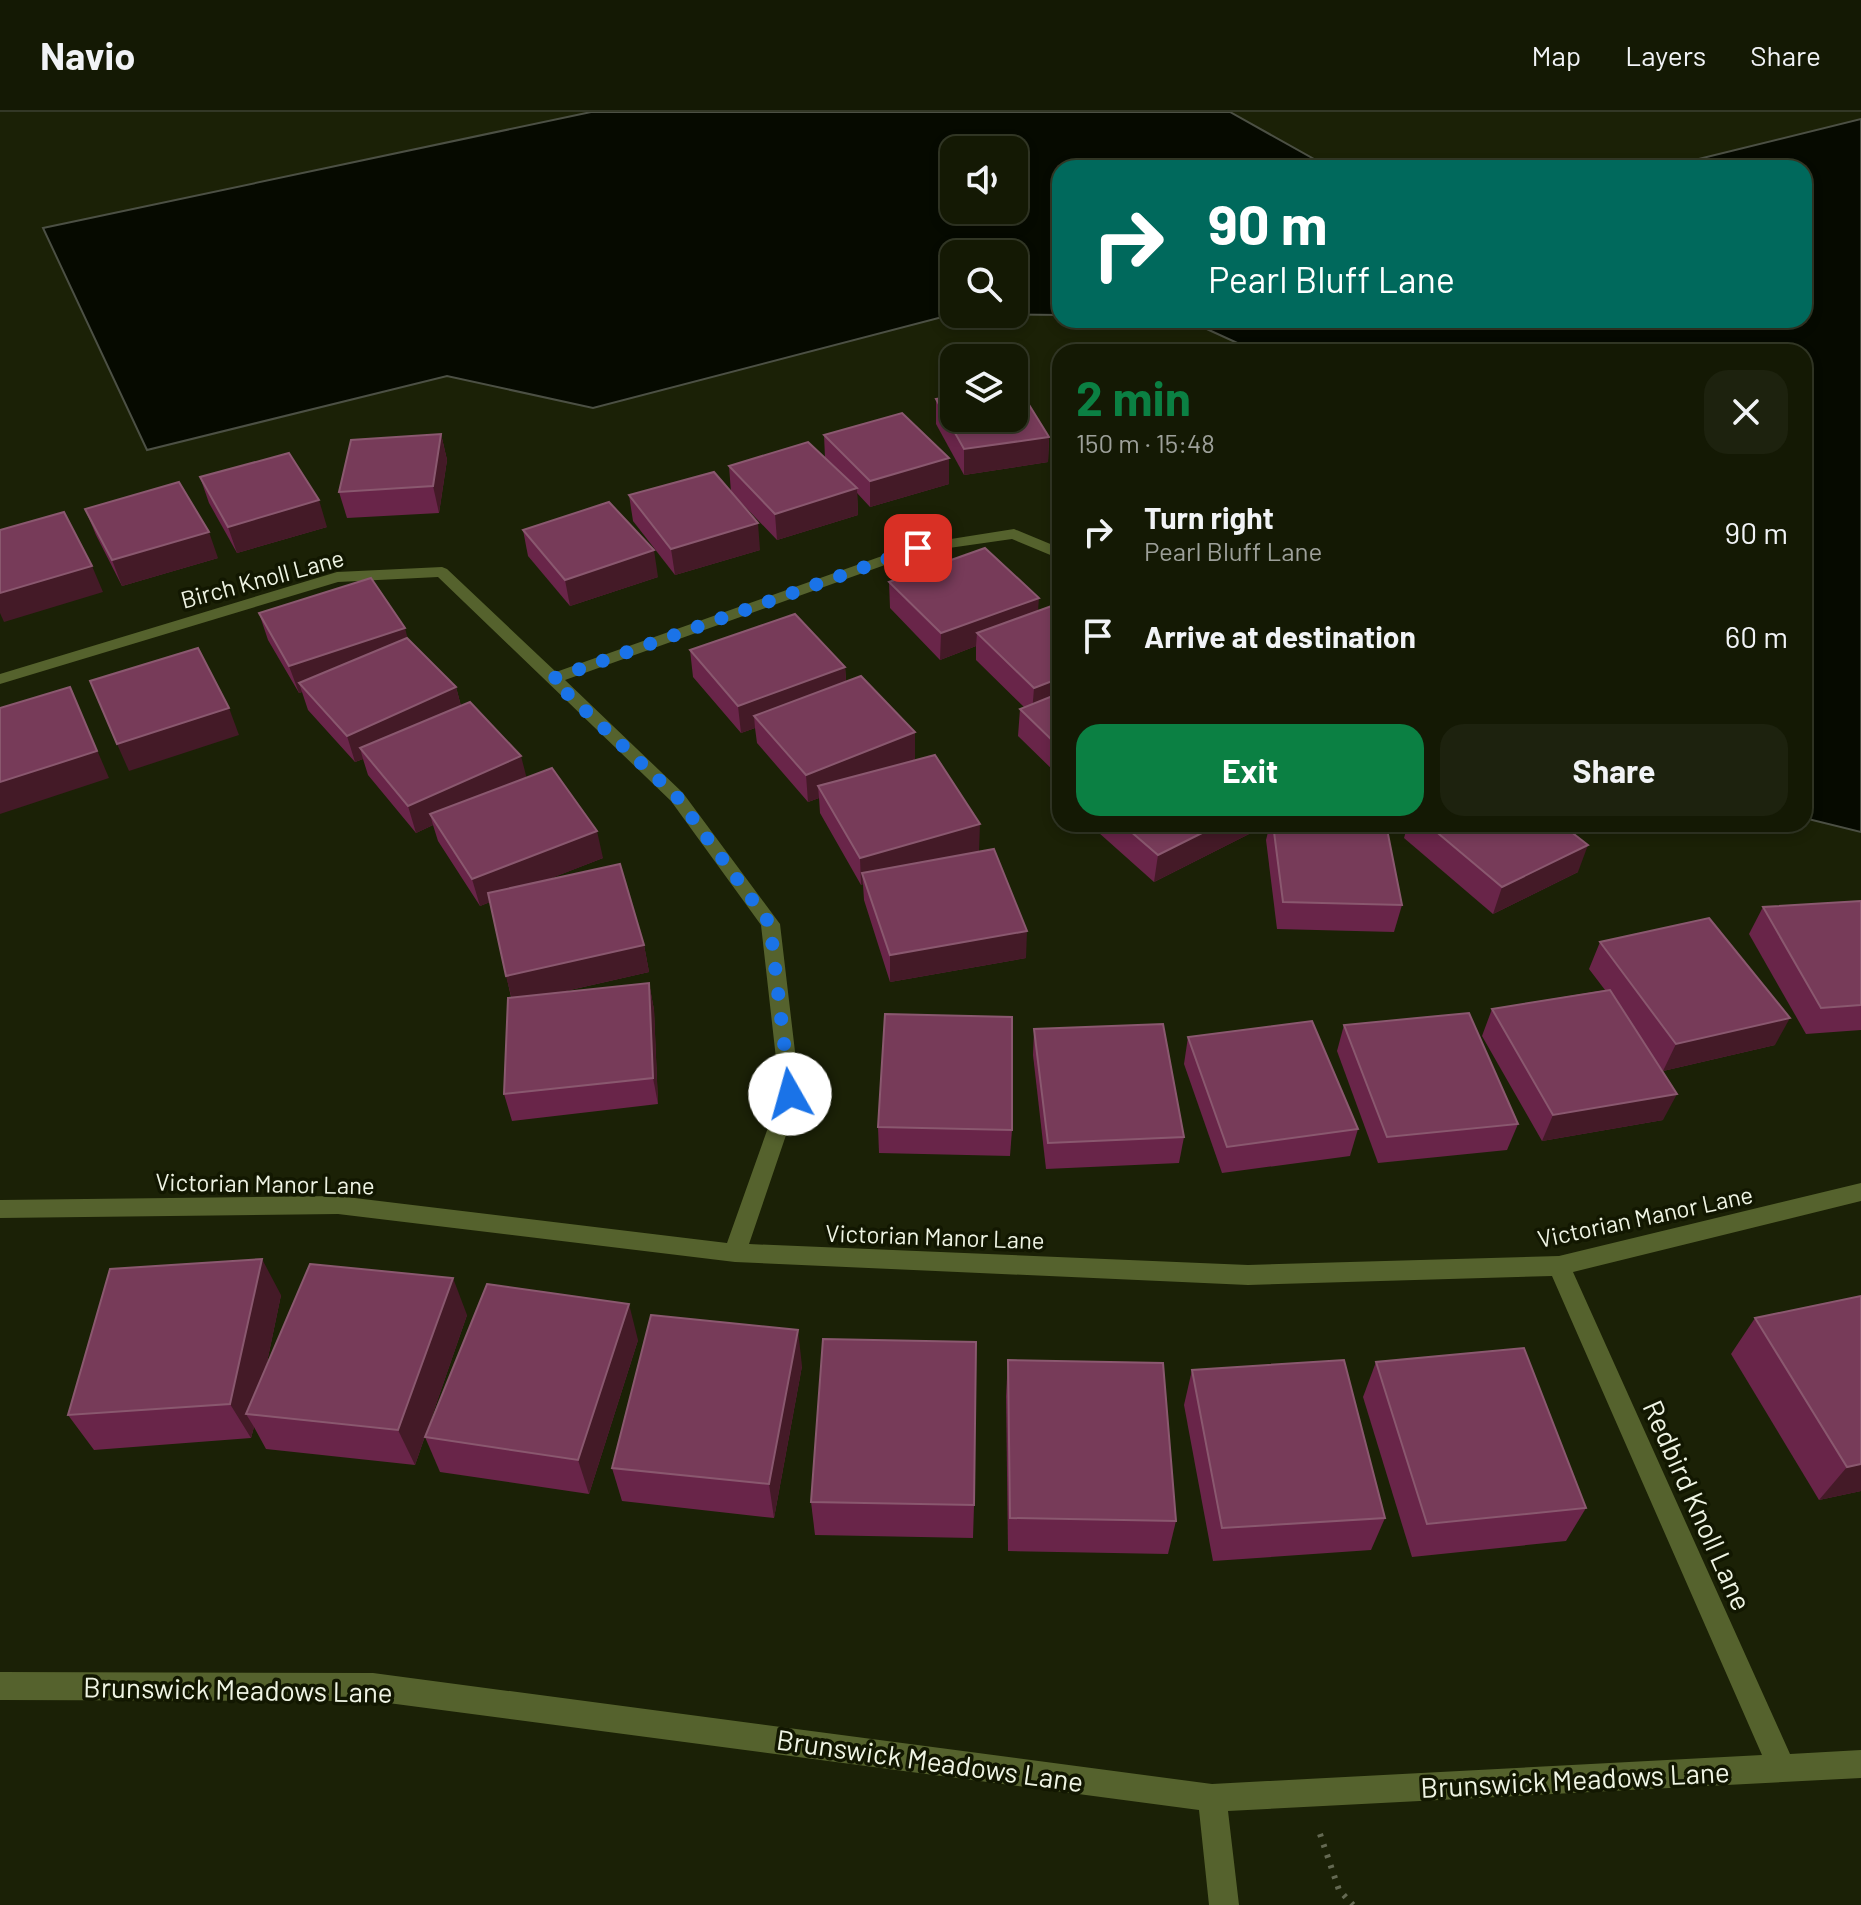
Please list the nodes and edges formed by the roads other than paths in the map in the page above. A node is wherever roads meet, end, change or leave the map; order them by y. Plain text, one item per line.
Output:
1 (1052, 551) edge
2 (0, 679) edge
3 (552, 679) junction
4 (1861, 1192) edge
5 (1, 1211) edge
6 (735, 1253) junction
7 (1559, 1266) junction
8 (0, 1686) edge
9 (1861, 1764) edge
10 (1782, 1768) junction
11 (1212, 1798) junction
12 (1224, 1905) edge

1 - 3 street
2 - 3 street, Birch Knoll Lane
3 - 6 street, Birch Knoll Lane
4 - 7 street, Victorian Manor Lane
5 - 6 street, Victorian Manor Lane
6 - 7 street, Victorian Manor Lane
7 - 10 street, Redbird Knoll Lane
8 - 11 street, Brunswick Meadows Lane
9 - 10 street, Brunswick Meadows Lane
10 - 11 street, Brunswick Meadows Lane
11 - 12 street

